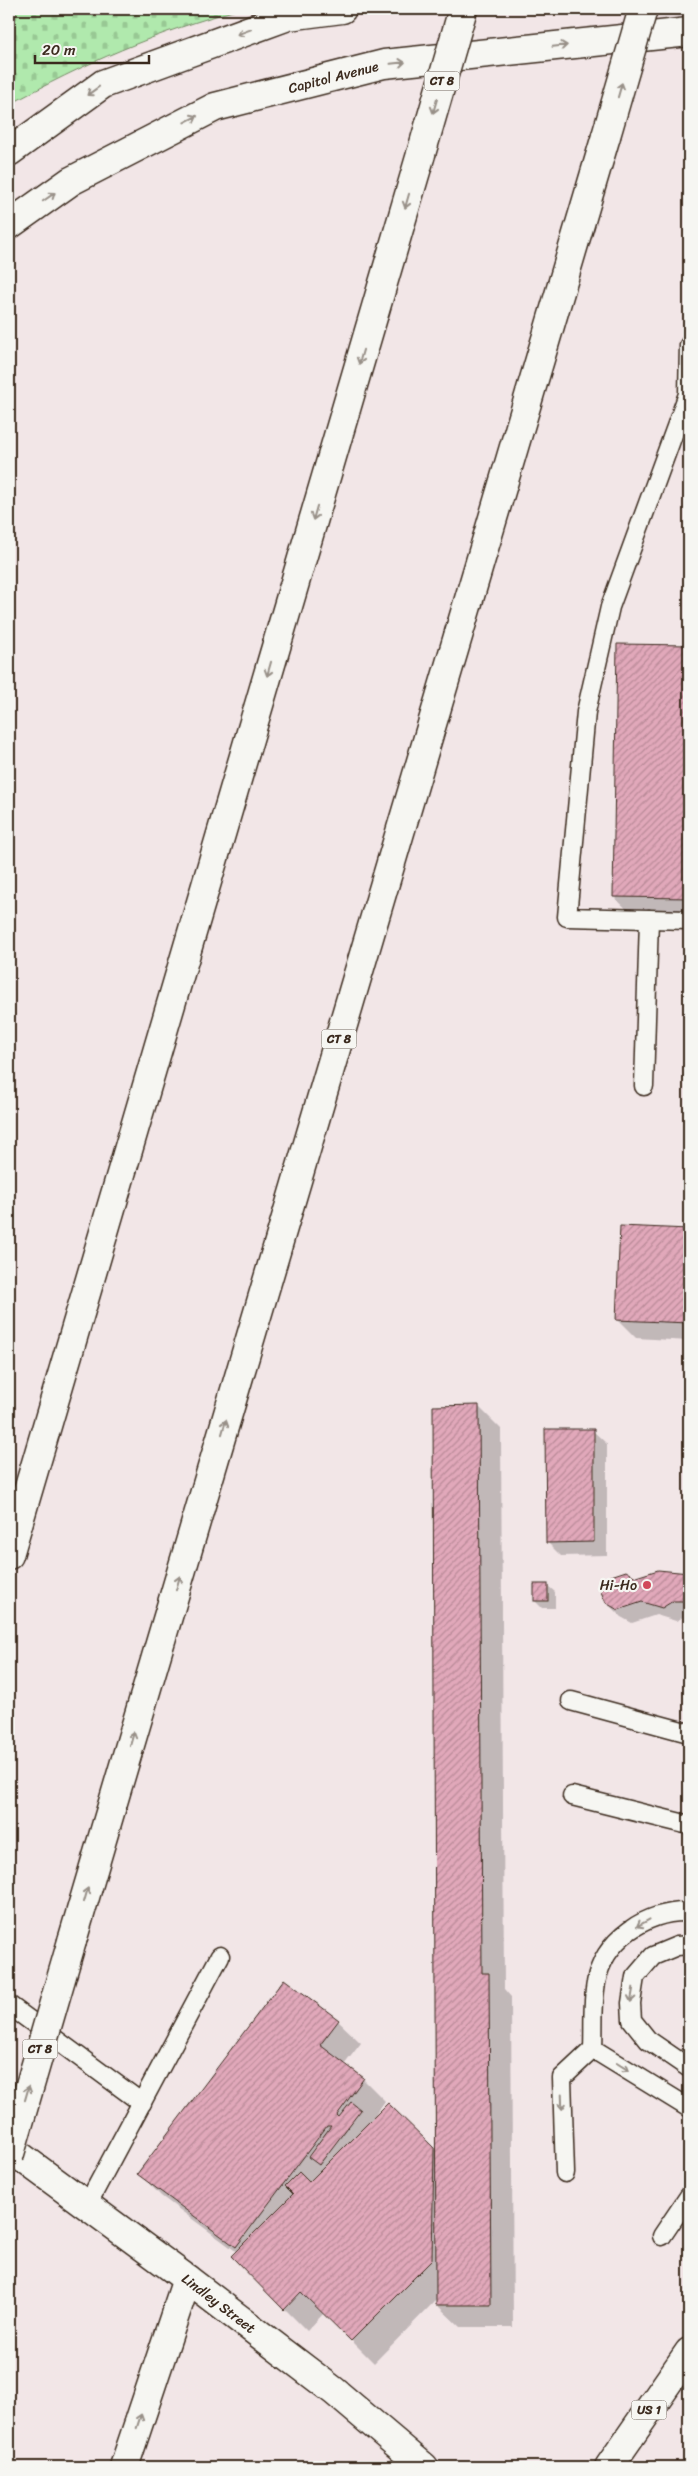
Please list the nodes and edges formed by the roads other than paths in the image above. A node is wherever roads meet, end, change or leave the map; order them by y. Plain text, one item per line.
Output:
1 (342, 9) edge
2 (463, 9) edge
3 (643, 9) edge
4 (689, 32) edge
5 (9, 152) edge
6 (9, 225) edge
7 (689, 345) edge
8 (689, 395) edge
9 (649, 919) junction
10 (689, 920) edge
11 (644, 1086) dead end
12 (9, 1555) edge
13 (571, 1701) dead end
14 (689, 1733) edge
15 (572, 1796) dead end
16 (689, 1825) edge
17 (689, 1912) edge
18 (689, 1946) edge
19 (220, 1956) dead end
20 (9, 2005) edge
21 (593, 2049) junction
22 (689, 2068) edge
23 (142, 2103) junction
24 (689, 2108) edge
25 (9, 2148) edge
26 (9, 2157) edge
27 (565, 2173) dead end
28 (689, 2196) edge
29 (87, 2205) junction
30 (662, 2236) dead end
31 (188, 2279) junction
32 (689, 2352) edge
33 (124, 2467) edge
34 (424, 2467) edge
35 (609, 2467) edge

1 -> 5 main road
2 -> 12 main road, CT 8, bridge
26 -> 3 main road, CT 8, bridge
6 -> 4 main road, Capitol Avenue
7 - 8 lane
8 - 9 lane
9 - 10 lane
9 - 11 lane
13 - 14 lane
15 - 16 lane
17 -> 21 lane
18 -> 22 lane
19 - 23 lane
20 - 23 lane
21 -> 24 lane
21 -> 27 lane
23 - 29 lane
25 - 29 main road, Lindley Street
28 - 30 lane
29 - 31 main road, Lindley Street
33 -> 31 main road
31 - 34 main road, Lindley Street
32 - 35 main road, US 1

